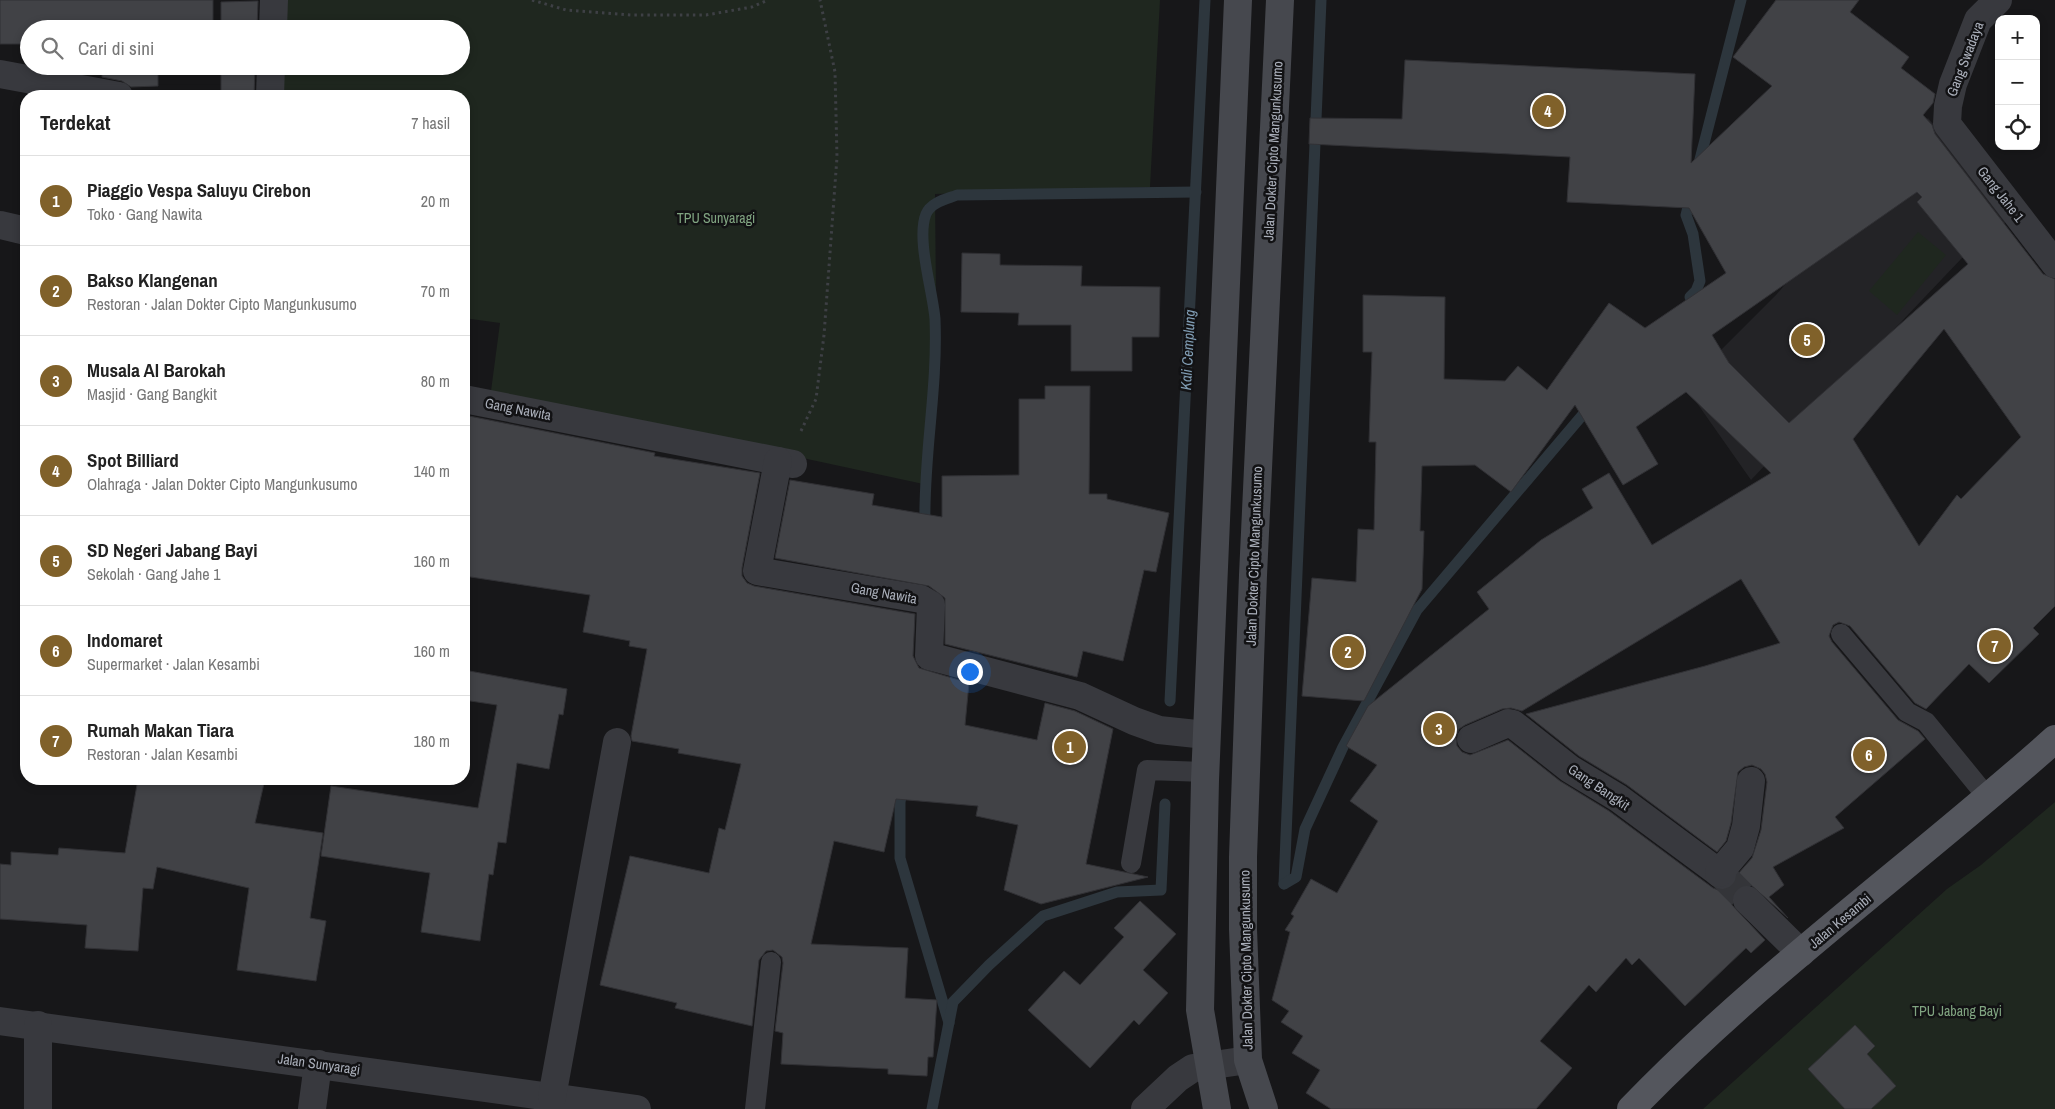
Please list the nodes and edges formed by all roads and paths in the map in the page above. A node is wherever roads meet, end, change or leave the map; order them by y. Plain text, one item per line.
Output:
1 (274, 0) edge
2 (532, 0) edge
3 (768, 0) edge
4 (820, 0) edge
5 (1238, 0) edge
6 (1280, 0) edge
7 (1998, 0) edge
8 (273, 20) edge
9 (0, 74) edge
10 (271, 75) edge
11 (87, 90) edge
12 (270, 90) edge
13 (1947, 124) joint
14 (0, 225) edge
15 (20, 230) edge
16 (2055, 264) edge
17 (470, 400) edge
18 (786, 463) junction
19 (1841, 634) dead end
20 (1206, 735) junction
21 (1471, 739) dead end
22 (2055, 739) edge
23 (617, 742) dead end
24 (1205, 772) junction
25 (1751, 781) dead end
26 (1988, 798) junction
27 (1131, 863) dead end
28 (1748, 900) tunnel mouth
29 (1801, 953) junction
30 (772, 962) dead end
31 (0, 1021) edge
32 (38, 1025) junction
33 (1248, 1060) junction
34 (318, 1064) junction
35 (1208, 1064) junction
36 (552, 1097) junction
37 (38, 1109) edge
38 (312, 1109) edge
39 (637, 1109) edge
40 (755, 1109) edge
41 (1145, 1109) edge
42 (1217, 1109) edge
43 (1264, 1109) edge
44 (1631, 1109) edge

1 - 8 street
2 - 3 path
4 - 18 path
5 - 20 main road
6 - 33 main road, Jalan Dokter Cipto Mangunkusumo
7 - 13 street, Gang Swadaya
9 - 11 street
10 - 12 street
13 - 16 street, Gang Jahe 1
14 - 15 street
17 - 18 street, Gang Nawita
18 - 20 street, Gang Nawita
19 - 26 lane
20 - 24 main road
21 - 25 street, Gang Bangkit
22 - 26 main road, Jalan Kesambi
23 - 36 street
24 - 27 lane
24 - 35 main road
26 - 29 main road, Jalan Kesambi
28 - 29 street
29 - 44 main road, Jalan Kesambi
30 - 40 lane
31 - 32 street, Jalan Sunyaragi
32 - 34 street, Jalan Sunyaragi
32 - 37 street
33 - 35 street
33 - 43 main road, Jalan Dokter Cipto Mangunkusumo
34 - 36 street, Jalan Sunyaragi
34 - 38 street
35 - 41 street
35 - 42 main road
36 - 39 street, Jalan Sunyaragi

